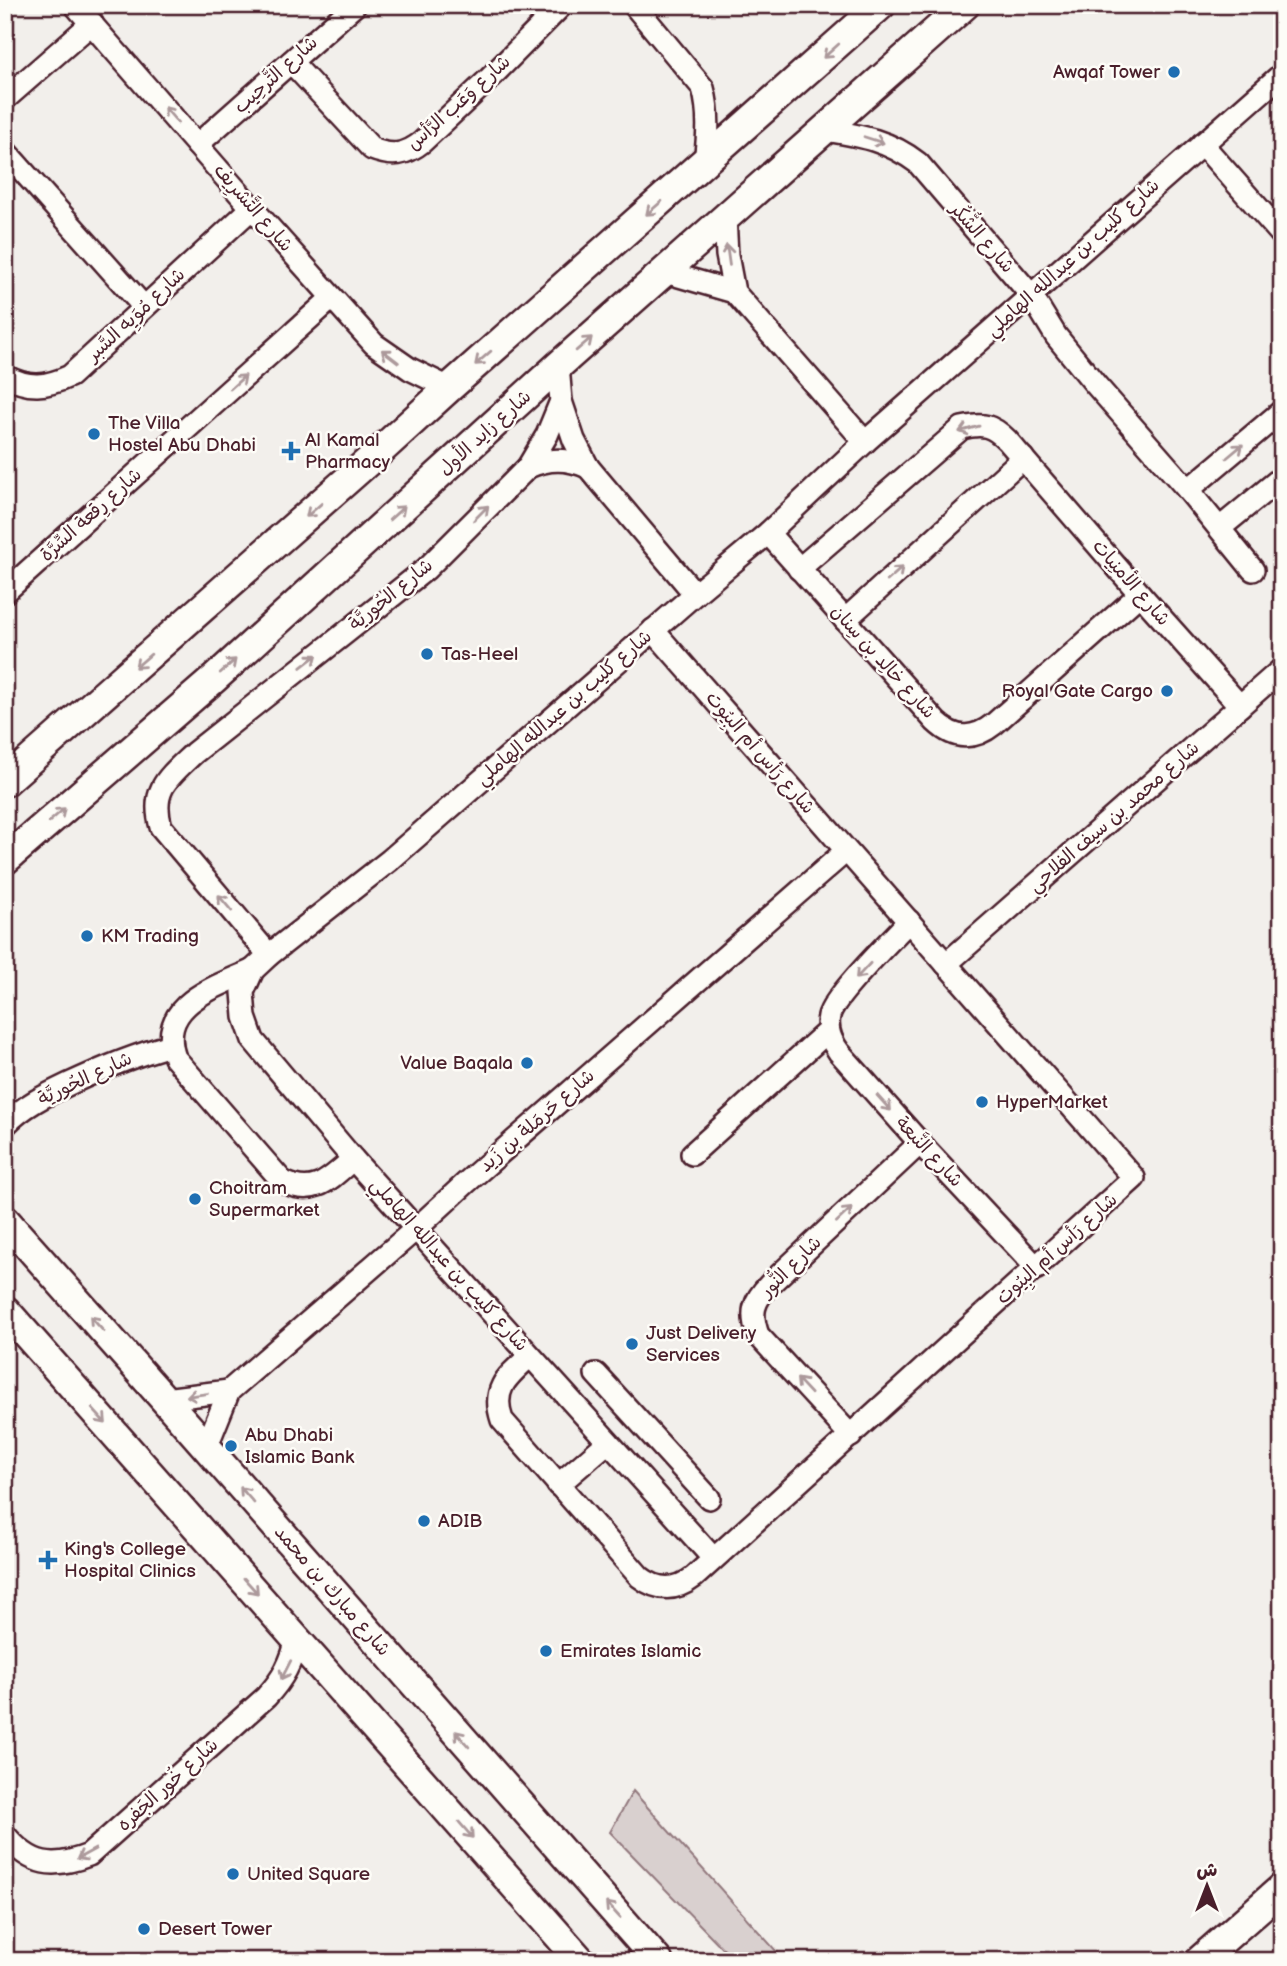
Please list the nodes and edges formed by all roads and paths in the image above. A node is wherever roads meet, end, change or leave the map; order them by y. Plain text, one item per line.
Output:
1 (75, 5) edge
2 (355, 5) edge
3 (562, 5) edge
4 (634, 5) edge
5 (881, 5) edge
6 (965, 5) edge
7 (92, 23) junction
8 (291, 62) junction
9 (1281, 76) edge
10 (5, 99) edge
11 (825, 130) junction
12 (1202, 144) junction
13 (197, 145) junction
14 (5, 151) edge
15 (705, 163) junction
16 (252, 208) junction
17 (725, 217) junction
18 (1282, 235) edge
19 (665, 272) junction
20 (734, 292) junction
21 (1031, 295) junction
22 (332, 298) junction
23 (144, 307) junction
24 (558, 366) junction
25 (5, 376) edge
26 (449, 388) junction
27 (561, 401) junction
28 (1282, 411) edge
29 (865, 442) junction
30 (1023, 458) junction
31 (528, 467) junction
32 (588, 467) junction
33 (1282, 477) edge
34 (1188, 490) junction
35 (1220, 528) junction
36 (768, 533) junction
37 (799, 569) junction
38 (1254, 570) dead end
39 (5, 592) edge
40 (695, 594) junction
41 (1140, 594) junction
42 (845, 620) junction
43 (653, 630) junction
44 (1282, 669) edge
45 (1240, 706) junction
46 (5, 782) edge
47 (846, 851) junction
48 (5, 860) edge
49 (909, 921) junction
50 (269, 955) junction
51 (946, 964) junction
52 (253, 970) junction
53 (828, 1031) junction
54 (171, 1045) junction
55 (5, 1125) edge
56 (920, 1143) junction
57 (692, 1154) dead end
58 (353, 1159) junction
59 (5, 1220) edge
60 (417, 1228) junction
61 (1037, 1268) junction
62 (5, 1310) edge
63 (530, 1356) junction
64 (596, 1374) dead end
65 (229, 1391) junction
66 (164, 1399) junction
67 (851, 1436) junction
68 (653, 1437) junction
69 (608, 1442) junction
70 (206, 1448) junction
71 (625, 1462) junction
72 (558, 1485) junction
73 (709, 1498) dead end
74 (713, 1558) junction
75 (296, 1638) junction
76 (5, 1835) edge
77 (1282, 1888) edge
78 (581, 1961) edge
79 (658, 1961) edge
80 (1199, 1961) edge

1 - 7 street, شارع التَّشرِيف
2 - 8 street, شارع التَّرحِيب
3 - 8 street, شارع وَعَب الرَّأس
4 - 15 street
5 -> 15 main road
6 - 11 main road, شارع زايد الأول
7 - 10 street
13 -> 7 street, شارع التَّشرِيف
8 - 13 street, شارع التَّرحِيب
9 - 12 street, شارع كليب بن عبدالله الهاملي
11 - 17 main road, شارع زايد الأول
11 -> 21 street, شارع الشُّكُر
12 - 18 street
12 - 21 street, شارع كليب بن عبدالله الهاملي
13 - 16 street, شارع التَّشرِيف
14 - 23 street
15 -> 26 main road
16 - 22 street, شارع التَّشرِيف
16 - 23 street, شارع مُوَيِه السَّبر
17 - 19 main road, شارع زايد الأول
20 -> 17 street
19 - 20 street
24 -> 19 main road, شارع زايد الأول
20 - 29 street
21 - 29 street, شارع كليب بن عبدالله الهاملي
21 - 34 street, شارع الشُّكُر
26 -> 22 street, شارع التَّشرِيف
39 -> 22 street, شارع رِقعة السِّرَّة
23 - 25 street, شارع مُوَيِه السَّبر
24 - 27 street, شارع الحُوريَّة
48 -> 24 main road, شارع زايد الأول
26 -> 46 main road
27 - 31 street, شارع الحُوريَّة
27 - 32 street
34 -> 28 street
29 - 36 street, شارع كليب بن عبدالله الهاملي
30 -> 37 street, شارع الأمنِيات
30 - 41 street, شارع الأمنِيات
42 -> 30 street
31 - 32 street
50 -> 31 street, شارع الحُوريَّة
32 - 40 street
33 - 35 street
34 - 35 street, شارع الشُّكُر
35 - 38 street, شارع الشُّكُر
36 - 37 street, شارع خالِد بن سِنان
36 - 40 street, شارع كليب بن عبدالله الهاملي
37 - 42 street, شارع خالِد بن سِنان
40 - 43 street, شارع كليب بن عبدالله الهاملي
41 - 42 street, شارع خالِد بن سِنان
41 - 45 street, شارع الأمنِيات
43 - 47 street, شارع رَأس أم البِيُوت
43 - 50 street, شارع كليب بن عبدالله الهاملي
44 - 45 street, شارع محمد بن سيف الفلاحي
45 - 51 street, شارع محمد بن سيف الفلاحي
47 - 49 street, شارع رَأس أم البِيُوت
47 - 60 street, شارع حَرمَلة بن زَيد
49 - 51 street, شارع رَأس أم البِيُوت
49 -> 53 street
50 - 52 street, شارع كليب بن عبدالله الهاملي
51 - 61 street, شارع رَأس أم البِيُوت
52 - 54 street
52 - 58 street, شارع كليب بن عبدالله الهاملي
53 -> 56 street, شارع النَّبعة
53 - 57 street
54 - 55 street, شارع الحُوريَّة
54 - 58 street
56 - 61 street, شارع النَّبعة
67 -> 56 street, شارع النُّور
58 - 60 street, شارع كليب بن عبدالله الهاملي
66 -> 59 main road, شارع مبارك بن محمد
60 - 63 street, شارع كليب بن عبدالله الهاملي
60 - 65 street, شارع حَرمَلة بن زَيد
61 - 67 street, شارع رَأس أم البِيُوت
62 -> 75 main road
63 - 69 street, شارع كليب بن عبدالله الهاملي
63 - 72 street, شارع رَأس أم البِيُوت
64 - 68 street
65 -> 66 street
65 - 70 street, شارع حَرمَلة بن زَيد
66 - 70 main road, شارع مبارك بن محمد
67 - 74 street, شارع رَأس أم البِيُوت
68 - 71 street
68 - 73 street
69 - 71 street, شارع كليب بن عبدالله الهاملي
69 - 72 street
79 -> 70 main road, شارع مبارك بن محمد
71 - 74 street, شارع كليب بن عبدالله الهاملي
72 - 74 street, شارع رَأس أم البِيُوت
75 -> 76 street, شارع خُور الجَفره
75 -> 78 main road
77 - 80 main road

